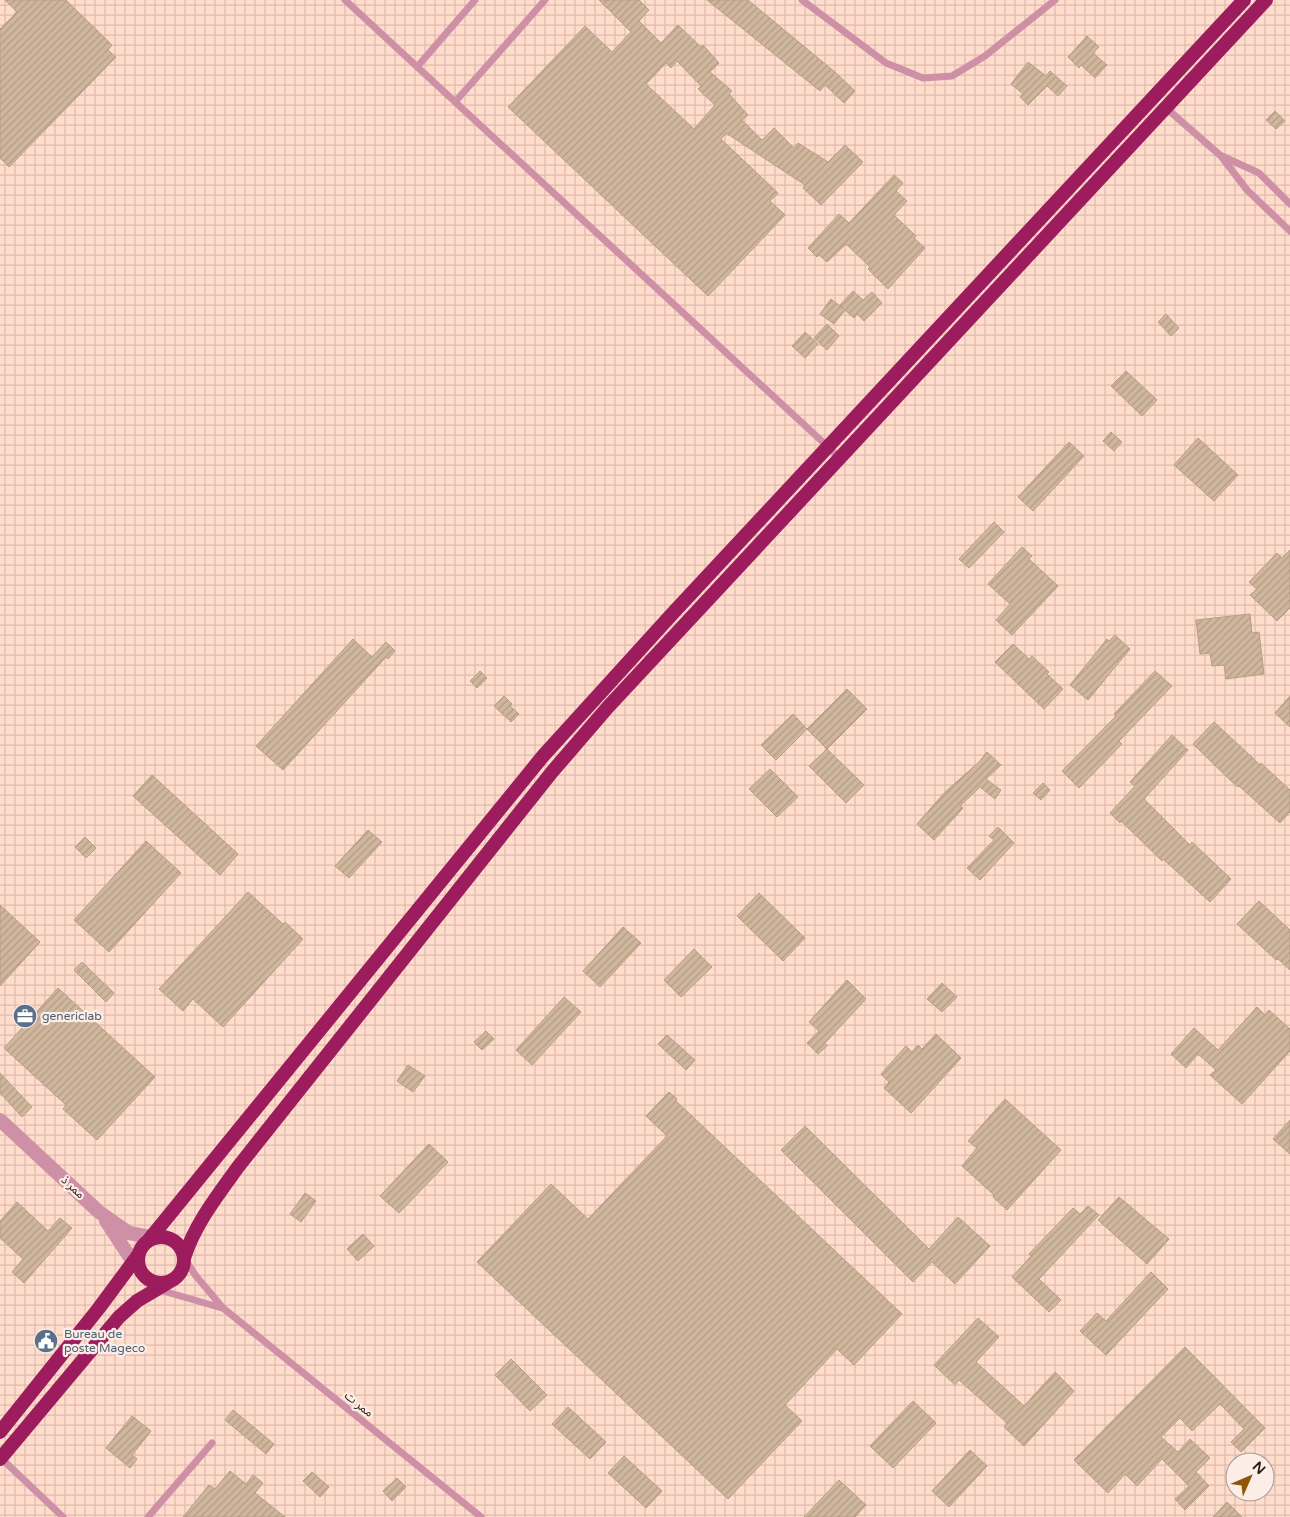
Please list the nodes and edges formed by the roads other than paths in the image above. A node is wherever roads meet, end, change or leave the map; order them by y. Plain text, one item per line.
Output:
1 (346, 0) edge
2 (475, 0) edge
3 (545, 0) edge
4 (802, 0) edge
5 (1055, 0) edge
6 (1244, 0) edge
7 (1266, 0) edge
8 (417, 67) junction
9 (455, 102) junction
10 (1166, 108) junction
11 (1221, 156) junction
12 (1290, 204) edge
13 (1290, 231) edge
14 (829, 448) junction
15 (840, 458) junction
16 (0, 1120) edge
17 (100, 1212) junction
18 (152, 1239) junction
19 (184, 1258) junction
20 (137, 1261) junction
21 (152, 1284) junction
22 (223, 1308) junction
23 (0, 1432) edge
24 (212, 1443) dead end
25 (0, 1459) edge
26 (62, 1517) edge
27 (148, 1517) edge
28 (481, 1517) edge

1 - 8 lane
2 - 8 lane
3 - 9 lane
4 - 5 lane
6 - 14 highway
7 - 10 highway
8 - 9 lane
9 - 14 lane
10 - 11 lane
10 - 15 highway
11 - 12 lane
11 - 13 lane
14 - 15 lane
14 - 18 highway
15 - 19 highway
16 - 17 street, ممر ذ
17 - 18 street, ممر ذ
17 - 20 street
18 - 19 highway
18 - 20 highway
19 - 21 highway
19 - 22 lane, ممر ت
20 - 21 highway
20 - 23 highway
21 - 22 lane, ممر ت
21 - 25 highway
22 - 28 lane, ممر ت
24 - 27 lane
25 - 26 lane

